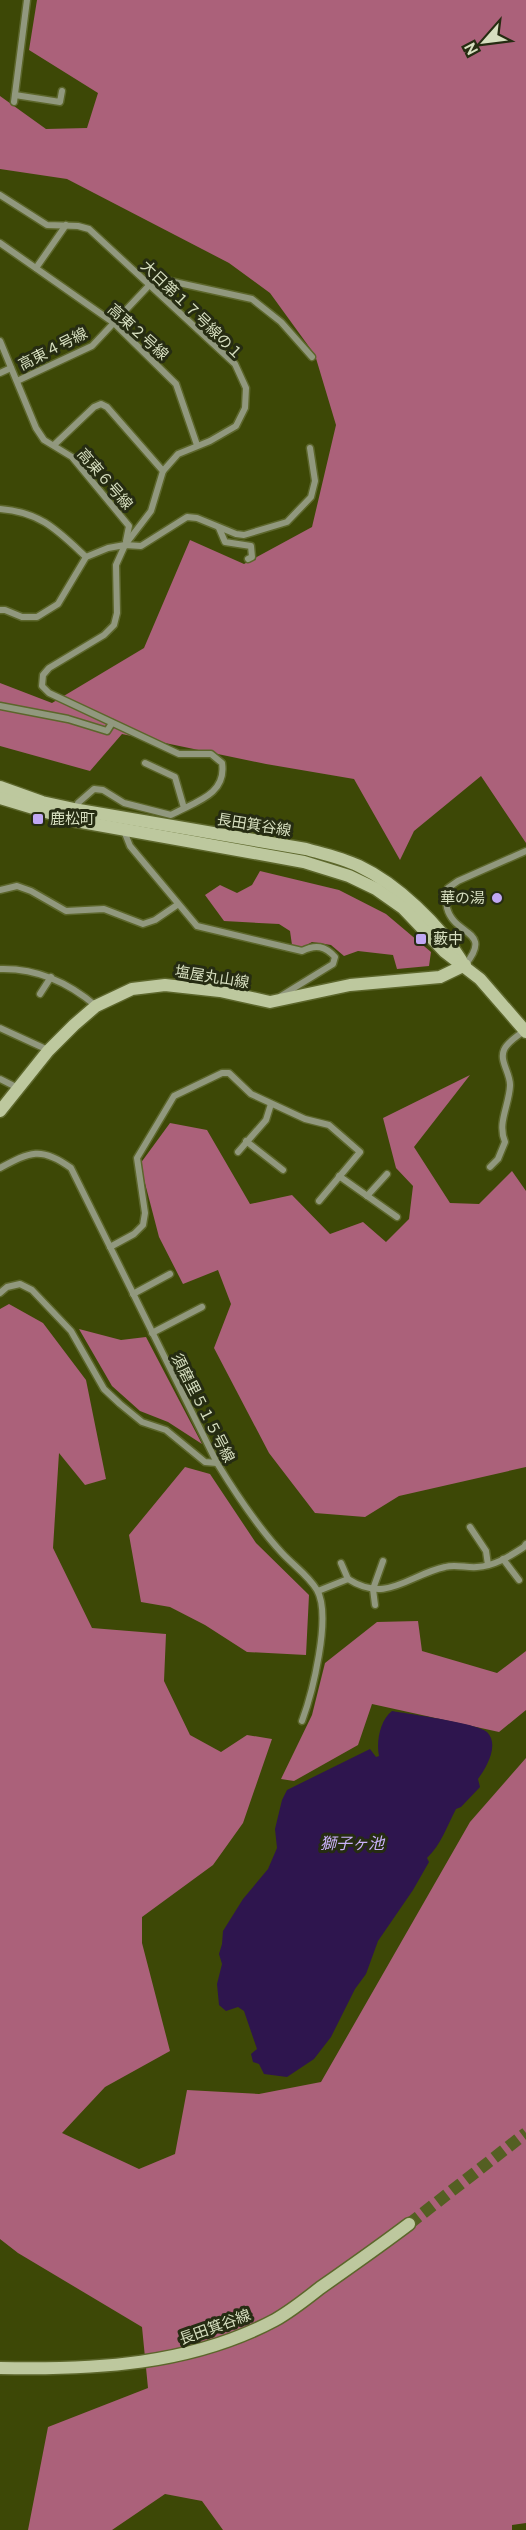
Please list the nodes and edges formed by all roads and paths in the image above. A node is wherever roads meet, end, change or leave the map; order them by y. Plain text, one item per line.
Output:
1 (27, 0) edge
2 (62, 91) dead end
3 (0, 195) edge
4 (66, 225) junction
5 (0, 243) edge
6 (36, 268) junction
7 (149, 284) junction
8 (114, 323) junction
9 (0, 341) edge
10 (312, 357) dead end
11 (11, 369) junction
12 (0, 374) edge
13 (17, 381) junction
14 (54, 445) junction
15 (197, 445) junction
16 (310, 448) dead end
17 (163, 471) junction
18 (0, 509) edge
19 (219, 528) junction
20 (125, 545) junction
21 (86, 557) junction
22 (248, 559) dead end
23 (0, 610) edge
24 (0, 706) edge
25 (112, 723) junction
26 (145, 763) dead end
27 (0, 787) edge
28 (0, 798) edge
29 (184, 808) junction
30 (79, 810) junction
31 (124, 830) junction
32 (526, 851) edge
33 (0, 890) edge
34 (177, 904) junction
35 (465, 965) junction
36 (0, 969) edge
37 (51, 977) junction
38 (40, 994) dead end
39 (270, 1002) junction
40 (96, 1006) junction
41 (0, 1028) edge
42 (526, 1030) edge
43 (48, 1051) junction
44 (0, 1078) edge
45 (18, 1088) junction
46 (272, 1104) junction
47 (0, 1111) edge
48 (246, 1141) junction
49 (238, 1152) dead end
50 (489, 1167) dead end
51 (0, 1168) edge
52 (283, 1170) dead end
53 (387, 1174) dead end
54 (339, 1176) junction
55 (367, 1196) junction
56 (319, 1201) dead end
57 (397, 1217) dead end
58 (110, 1247) junction
59 (170, 1274) dead end
60 (0, 1293) edge
61 (133, 1294) junction
62 (202, 1307) dead end
63 (152, 1333) junction
64 (217, 1463) junction
65 (470, 1527) dead end
66 (526, 1547) edge
67 (503, 1559) junction
68 (383, 1561) dead end
69 (341, 1563) dead end
70 (488, 1565) junction
71 (348, 1579) junction
72 (519, 1580) dead end
73 (373, 1589) junction
74 (318, 1591) junction
75 (375, 1605) dead end
76 (302, 1721) dead end
77 (409, 2224) tunnel mouth
78 (0, 2368) edge

1 - 2 street
3 - 4 street, 大日第１７号線の１
4 - 6 street
4 - 7 street, 大日第１７号線の１
5 - 6 street, 高東２号線
6 - 8 street, 高東２号線
7 - 8 street, 高東４号線
7 - 10 street
7 - 15 street, 大日第１７号線の１
8 - 13 street, 高東４号線
8 - 15 street, 高東２号線
9 - 11 street, 高東６号線
11 - 12 street
11 - 13 street, 高東６号線
13 - 14 street, 高東６号線
14 - 17 street
14 - 20 street, 高東６号線
15 - 17 street, 大日第１７号線の１
16 - 19 street
17 - 20 street
18 - 21 street
19 - 20 street
19 - 22 street
20 - 21 street
20 - 25 street
21 - 23 street
24 - 25 street
25 - 29 street
26 - 29 street
27 - 30 street, 長田箕谷線
28 - 31 street, 長田箕谷線
29 - 30 street
30 - 35 street, 長田箕谷線
31 - 34 street
31 - 35 street, 長田箕谷線
32 - 35 street
33 - 34 street
34 - 39 street
35 - 39 street, 塩屋丸山線
35 - 42 street, 長田箕谷線
36 - 37 street
37 - 38 street
37 - 40 street
39 - 40 street, 塩屋丸山線
40 - 43 street, 塩屋丸山線
41 - 43 street
42 - 50 street
43 - 45 street, 塩屋丸山線
44 - 45 street
45 - 47 street, 塩屋丸山線
46 - 48 street
46 - 54 street
46 - 58 street
48 - 49 street
48 - 52 street
51 - 58 street, 須磨里５１５号線
53 - 55 street
54 - 55 street
54 - 56 street
55 - 57 street
58 - 61 street, 須磨里５１５号線
59 - 61 street
60 - 64 street
61 - 63 street, 須磨里５１５号線
62 - 63 street
63 - 64 street, 須磨里５１５号線
64 - 74 street, 須磨里５１５号線
65 - 70 street
66 - 67 street
67 - 70 street
67 - 72 street
68 - 73 street
69 - 71 street
70 - 73 street
71 - 73 street
71 - 74 street
73 - 75 street
74 - 76 street
77 - 78 street, 長田箕谷線

